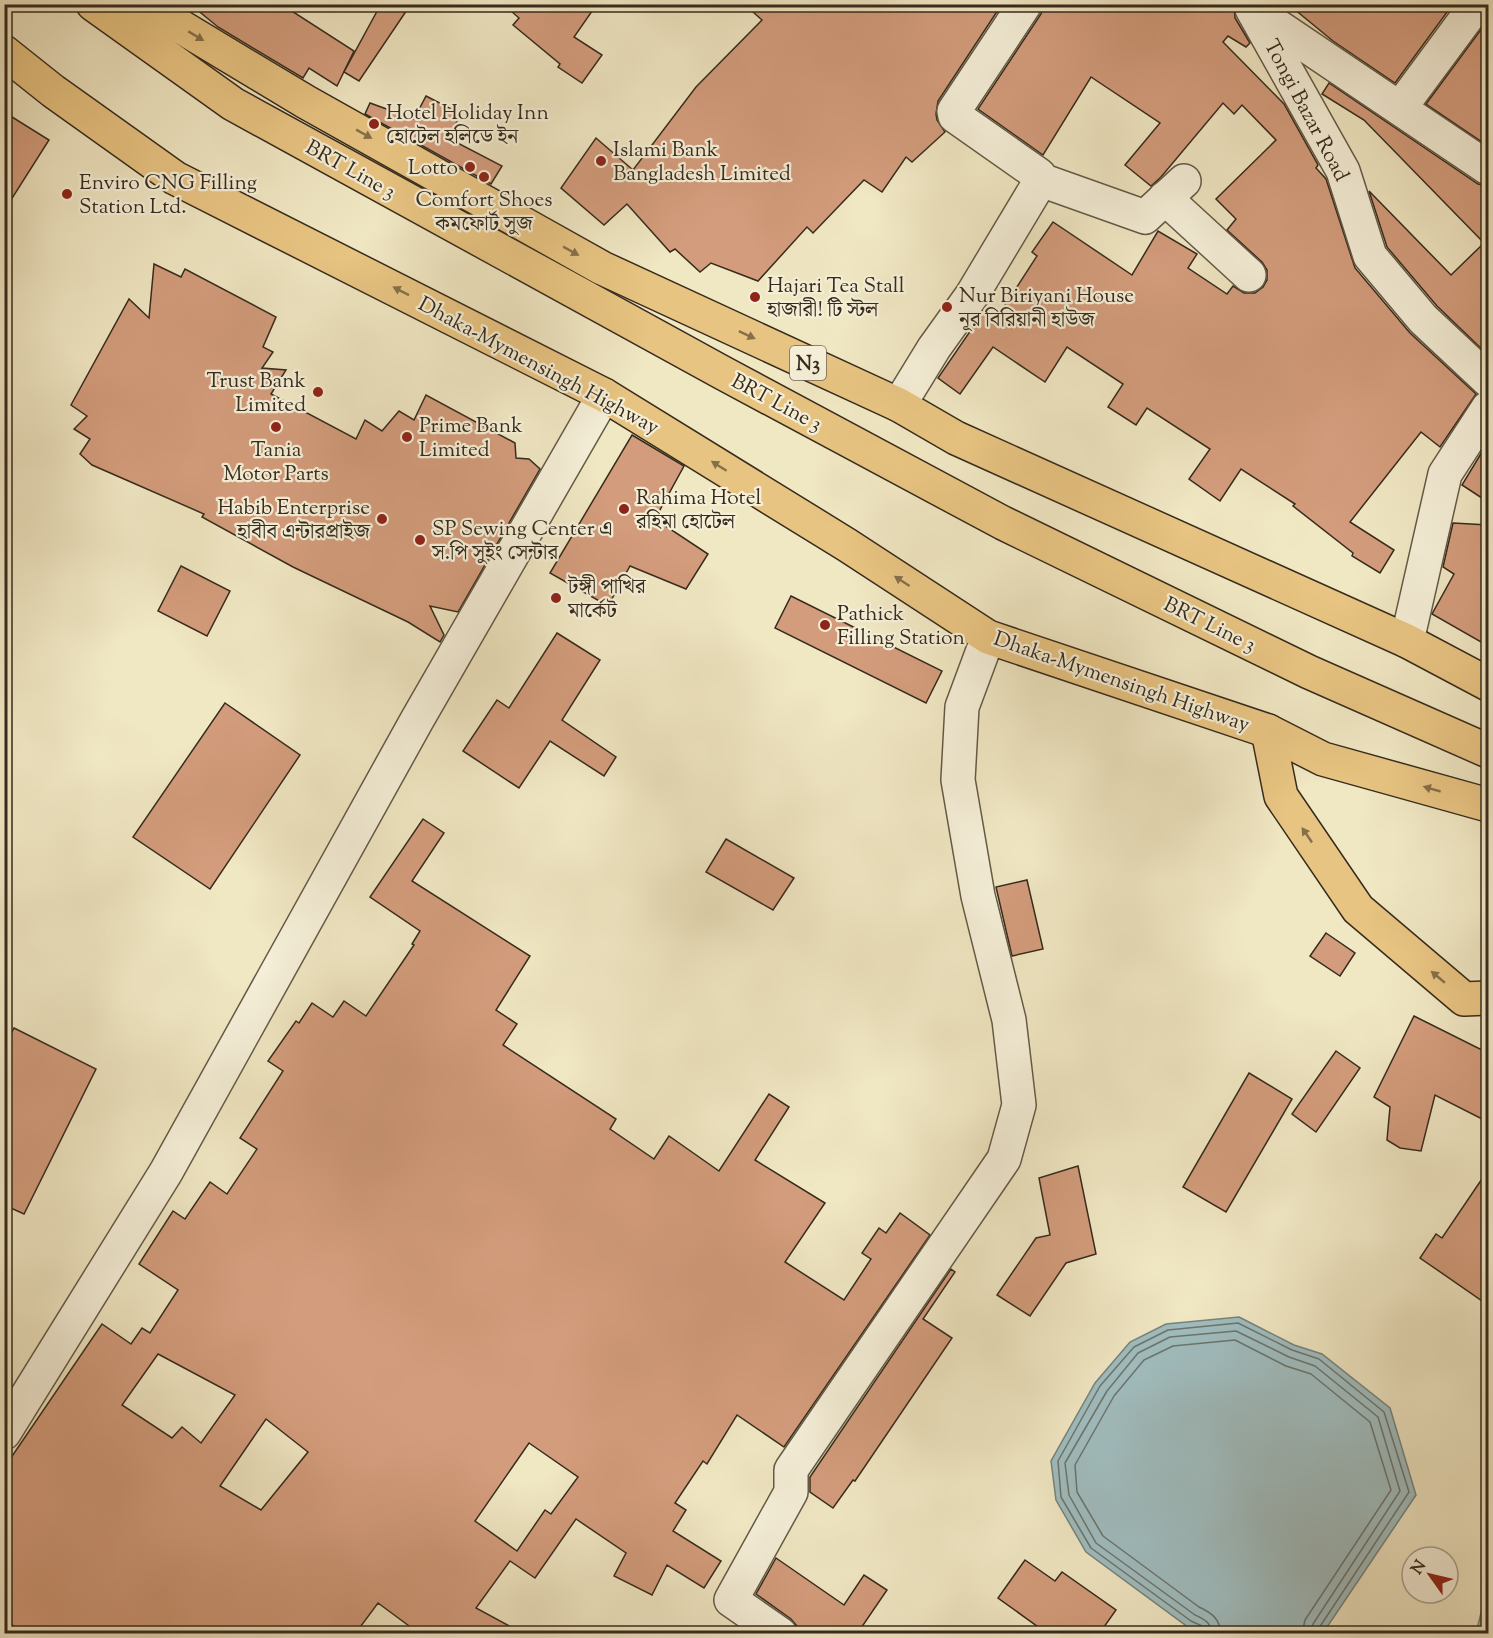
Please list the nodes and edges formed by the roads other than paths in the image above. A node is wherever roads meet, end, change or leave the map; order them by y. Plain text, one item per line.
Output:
1 (93, 4) edge
2 (147, 4) edge
3 (1025, 4) edge
4 (1477, 4) edge
5 (1249, 7) edge
6 (4, 52) edge
7 (1400, 108) junction
8 (1488, 168) edge
9 (1041, 180) junction
10 (1250, 275) dead end
11 (1488, 380) edge
12 (604, 395) junction
13 (899, 405) junction
14 (1488, 408) edge
15 (988, 637) junction
16 (1407, 641) junction
17 (1488, 684) edge
18 (1268, 731) junction
19 (1488, 751) edge
20 (1488, 805) edge
21 (1488, 998) edge
22 (4, 1433) edge
23 (780, 1634) edge

1 - 19 highway, BRT Line 3
2 -> 13 highway, N3
3 - 9 street
4 - 7 street
5 - 7 street
5 - 11 street, Tongi Bazar Road
12 -> 6 highway, Dhaka-Mymensingh Highway
7 - 8 street
9 - 10 street
9 - 13 street
15 -> 12 highway, Dhaka-Mymensingh Highway
12 - 22 street
13 - 16 highway, N3
14 - 16 street
15 - 18 highway, Dhaka-Mymensingh Highway
15 - 23 street
16 - 17 highway, N3
20 -> 18 highway, Dhaka-Mymensingh Highway
21 -> 18 highway

